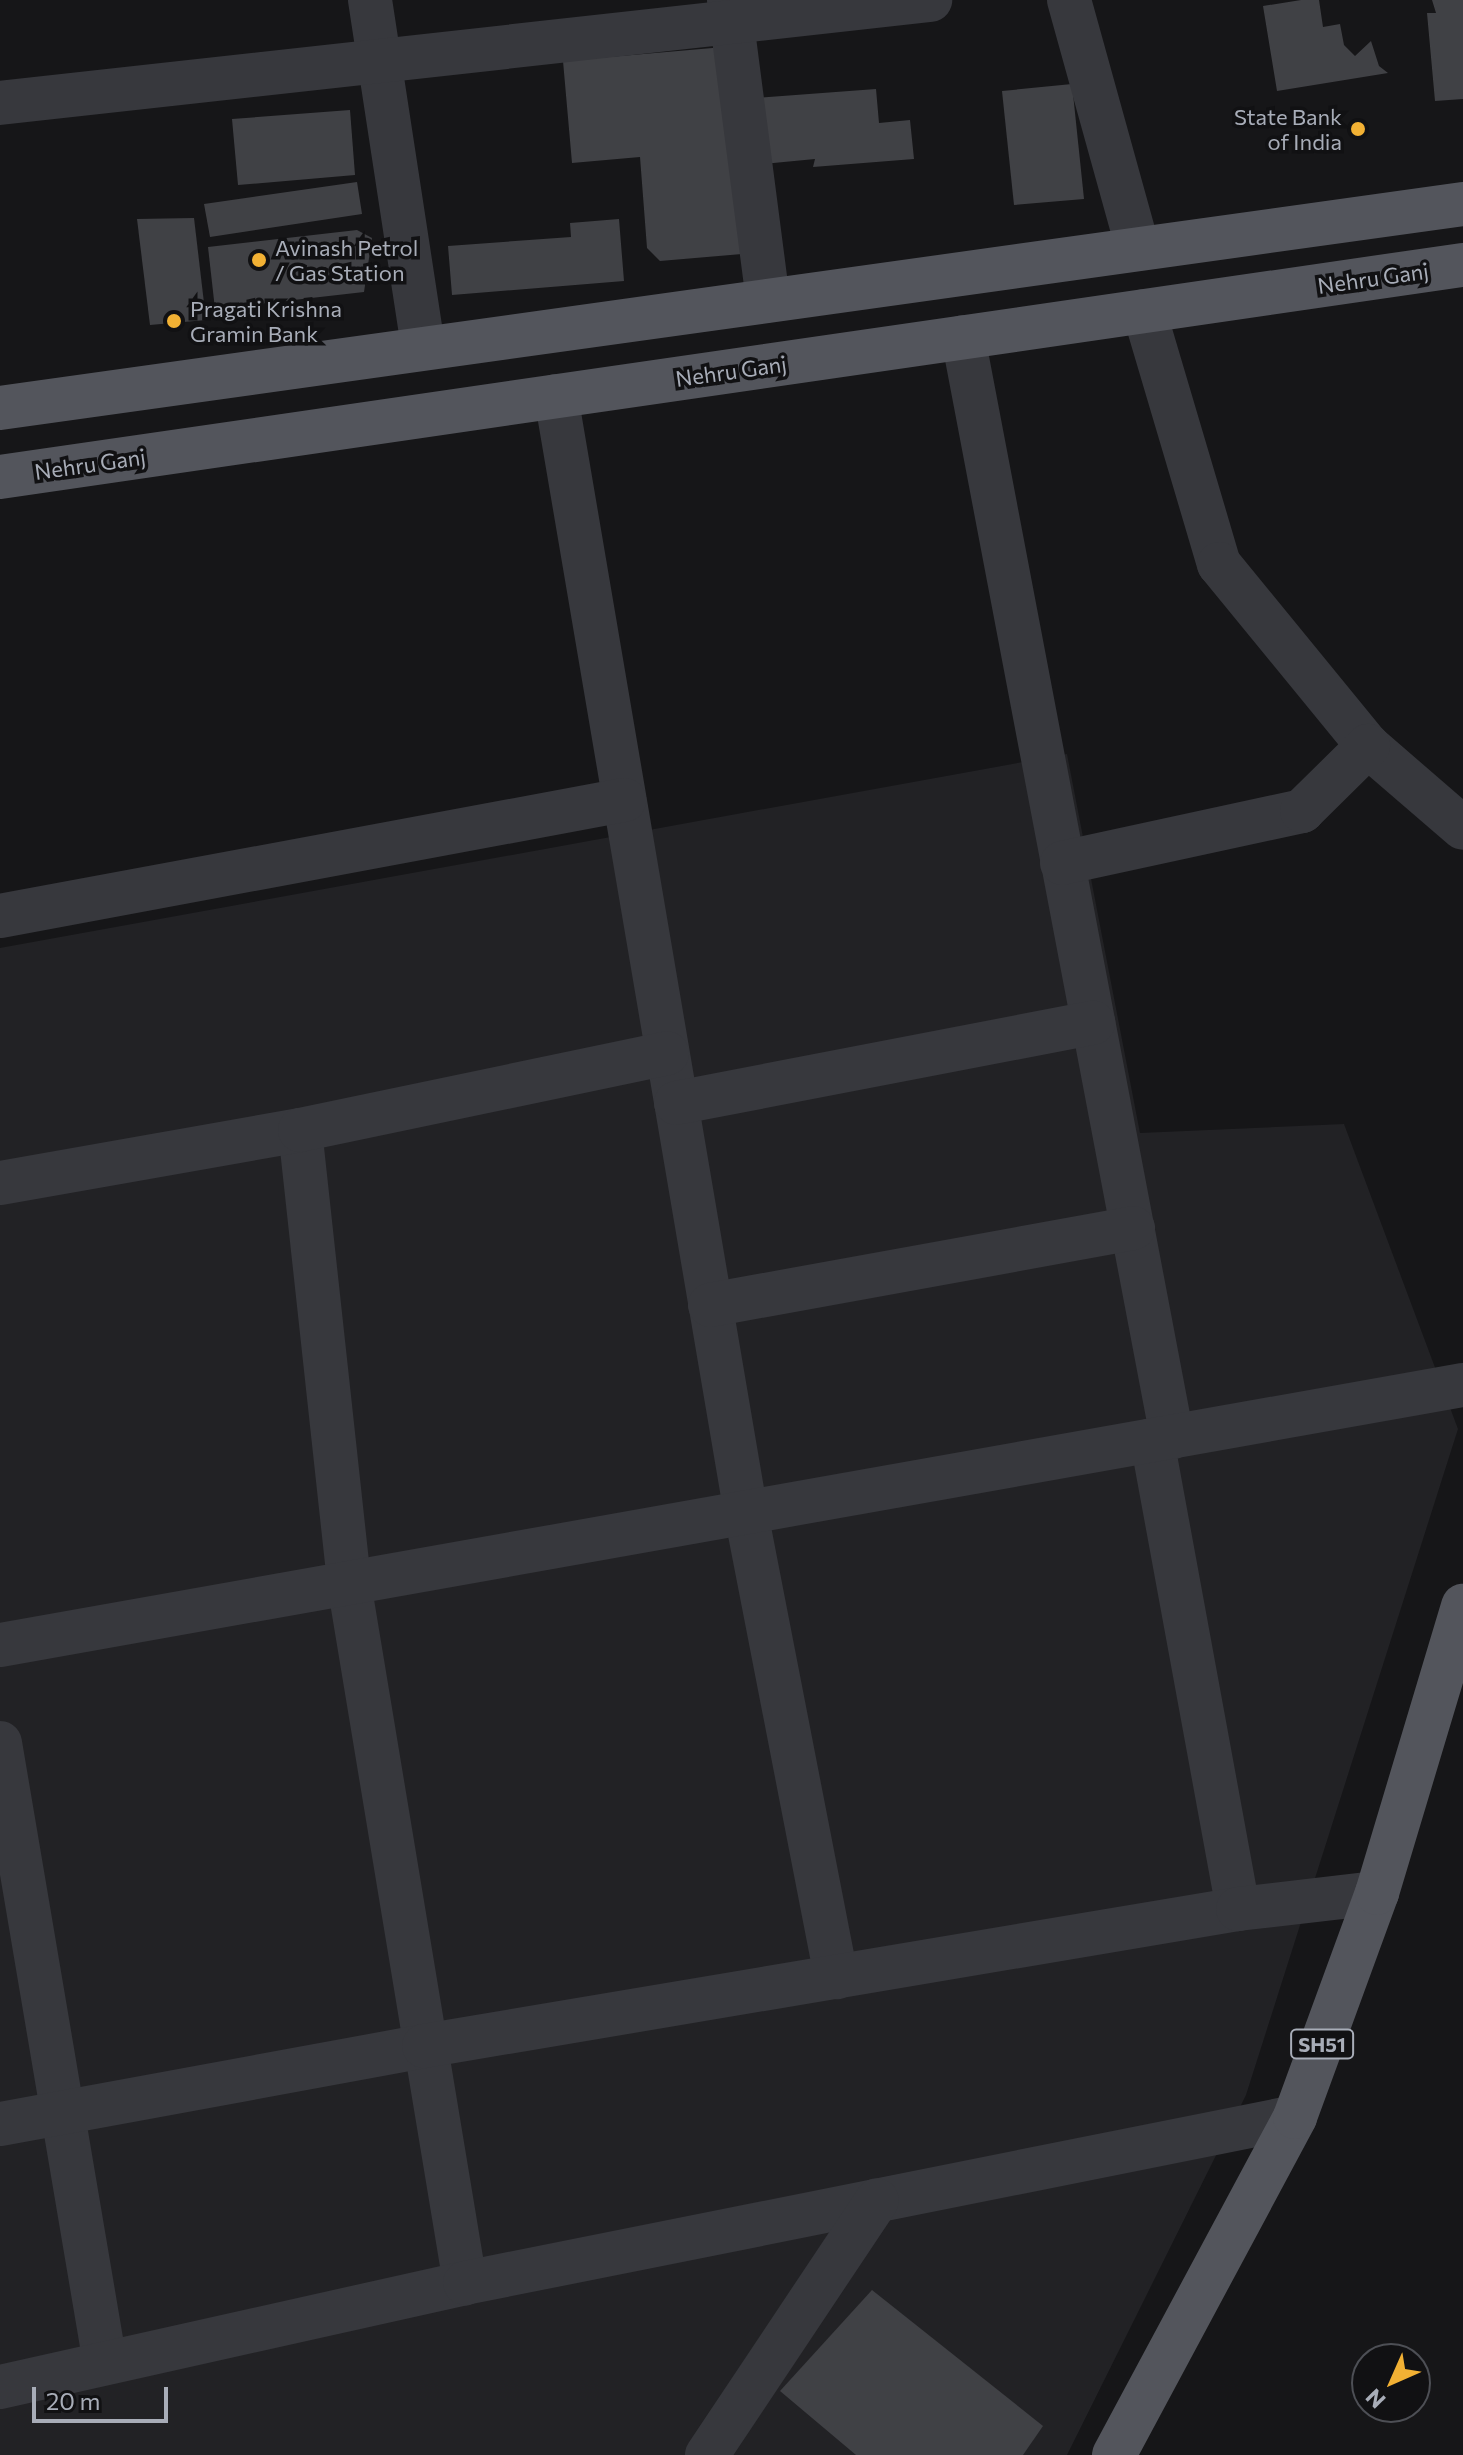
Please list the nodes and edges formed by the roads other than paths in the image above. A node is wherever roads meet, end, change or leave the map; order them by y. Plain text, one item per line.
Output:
1 (370, 0) edge
2 (930, 0) edge
3 (1069, 0) edge
4 (730, 12) edge
5 (378, 64) junction
6 (0, 103) edge
7 (1463, 204) edge
8 (1138, 249) junction
9 (1463, 265) edge
10 (768, 300) junction
11 (1144, 311) junction
12 (963, 337) junction
13 (423, 347) junction
14 (556, 396) junction
15 (0, 408) edge
16 (0, 477) edge
17 (1368, 746) junction
18 (624, 800) junction
19 (1463, 828) edge
20 (1062, 863) junction
21 (0, 916) edge
22 (1093, 1023) junction
23 (667, 1053) junction
24 (676, 1103) junction
25 (300, 1130) junction
26 (0, 1183) edge
27 (1133, 1228) junction
28 (710, 1305) junction
29 (1463, 1385) edge
30 (1162, 1439) junction
31 (746, 1513) junction
32 (349, 1583) junction
33 (1463, 1606) edge
34 (0, 1645) edge
35 (0, 1743) edge
36 (1377, 1893) junction
37 (1238, 1909) junction
38 (836, 1977) junction
39 (424, 2046) junction
40 (61, 2113) junction
41 (1295, 2117) junction
42 (0, 2124) edge
43 (877, 2200) junction
44 (465, 2283) junction
45 (105, 2363) junction
46 (0, 2387) edge
47 (707, 2455) edge
48 (1114, 2455) edge

1 - 5 street
2 - 4 street
3 - 8 street
4 - 5 street
4 - 10 street
5 - 6 street
5 - 13 street
7 - 8 main road
8 - 10 main road
9 - 11 main road, Nehru Ganj
10 - 13 main road
11 - 12 main road, Nehru Ganj
11 - 17 street
12 - 14 main road, Nehru Ganj
12 - 20 street
13 - 15 main road
14 - 16 main road, Nehru Ganj
14 - 18 street
17 - 19 street
17 - 20 street
18 - 21 street
18 - 23 street
20 - 22 street
22 - 24 street
22 - 27 street
23 - 24 street
23 - 25 street
24 - 28 street
25 - 26 street
25 - 32 street
27 - 28 street
27 - 30 street
28 - 31 street
29 - 30 street
30 - 31 street
30 - 37 street
31 - 32 street
31 - 38 street
32 - 34 street
32 - 39 street
33 - 36 main road, SH51
35 - 40 street
36 - 37 street
36 - 41 main road, SH51
37 - 38 street
38 - 39 street
39 - 40 street
39 - 44 street
40 - 42 street
40 - 45 street
41 - 43 street
41 - 48 main road, SH51
43 - 44 street
43 - 47 street
44 - 45 street
45 - 46 street

